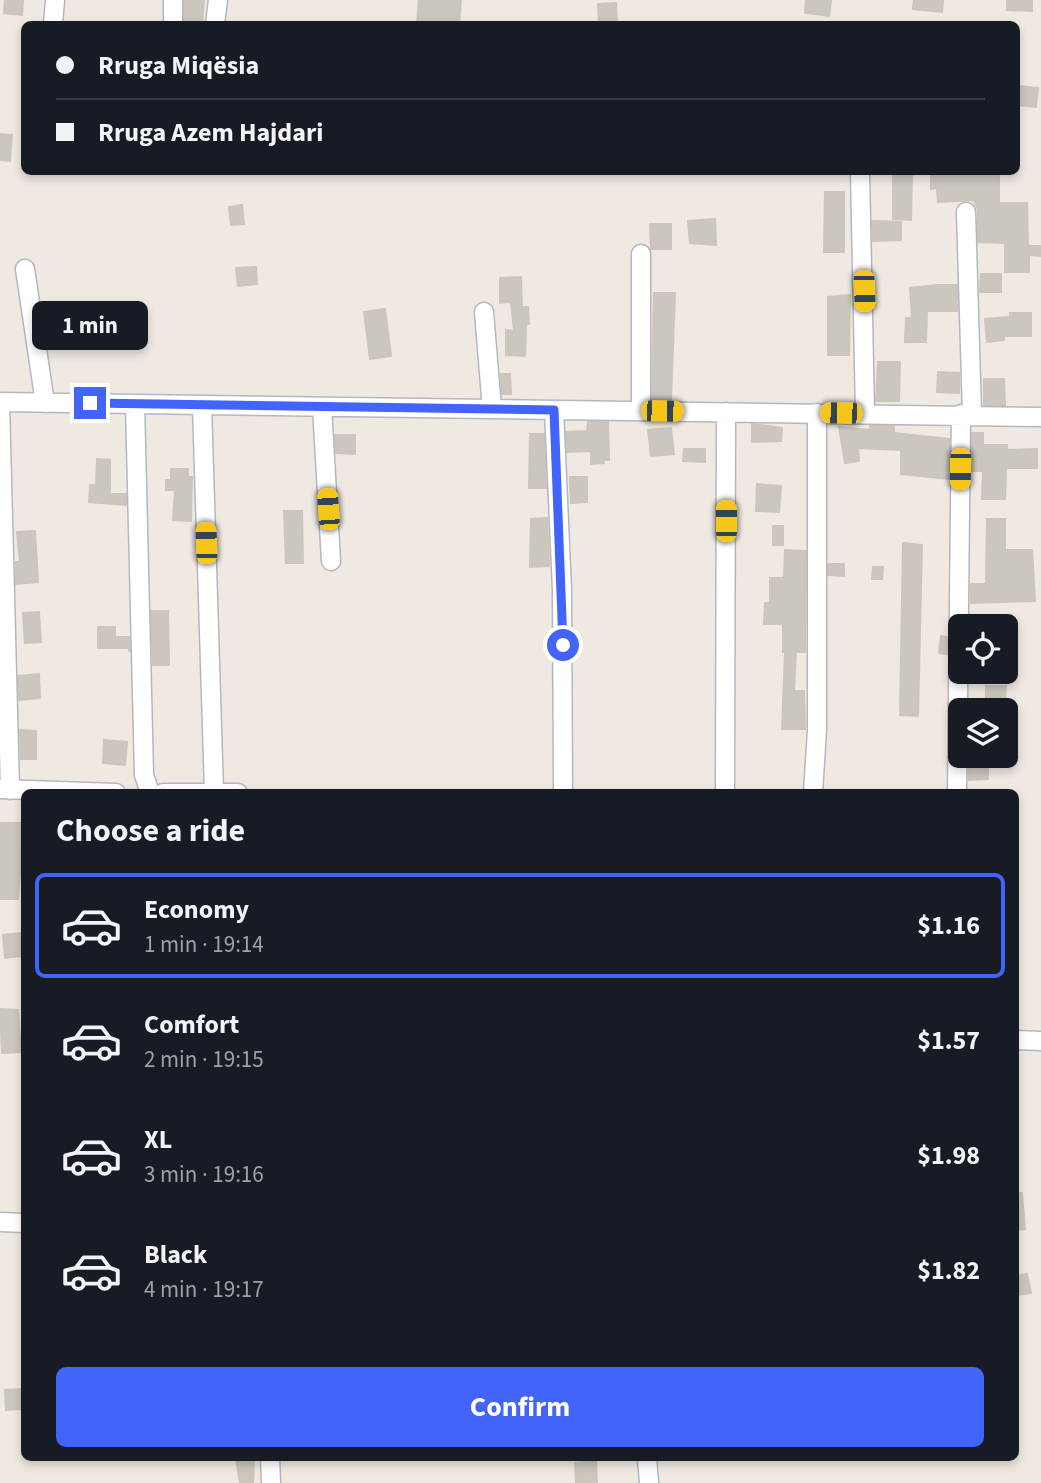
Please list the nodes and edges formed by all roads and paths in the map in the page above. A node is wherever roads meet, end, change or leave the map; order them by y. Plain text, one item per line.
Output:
1 (55, 0) edge
2 (173, 0) edge
3 (218, 0) edge
4 (53, 21) edge
5 (173, 21) edge
6 (215, 21) edge
7 (860, 175) edge
8 (967, 212) dead end
9 (641, 254) dead end
10 (25, 270) dead end
11 (484, 312) dead end
12 (0, 402) edge
13 (45, 403) junction
14 (135, 404) junction
15 (202, 405) junction
16 (321, 407) junction
17 (492, 409) junction
18 (554, 410) junction
19 (641, 411) junction
20 (726, 412) junction
21 (817, 413) junction
22 (865, 413) junction
23 (966, 414) junction
24 (1041, 417) edge
25 (331, 561) dead end
26 (5, 789) edge
27 (149, 789) edge
28 (214, 789) edge
29 (567, 789) edge
30 (725, 789) edge
31 (813, 789) edge
32 (957, 789) edge
33 (1019, 1040) edge
34 (1041, 1041) edge
35 (0, 1223) edge
36 (21, 1223) edge
37 (270, 1461) edge
38 (647, 1461) edge
39 (271, 1483) edge
40 (649, 1483) edge

1 - 4 street
2 - 5 street
3 - 6 street
7 - 22 street
8 - 23 street
9 - 19 street
10 - 13 street
11 - 17 street
12 - 13 street
12 - 26 street
13 - 14 street
14 - 15 street
14 - 27 street
15 - 16 street
15 - 28 street
16 - 17 street
16 - 25 street
17 - 18 street
18 - 19 street
18 - 29 street
19 - 20 street
20 - 21 street
20 - 30 street
21 - 22 street
21 - 31 street
22 - 23 street
23 - 24 street
23 - 32 street
33 - 34 street
35 - 36 street
37 - 39 street
38 - 40 street

